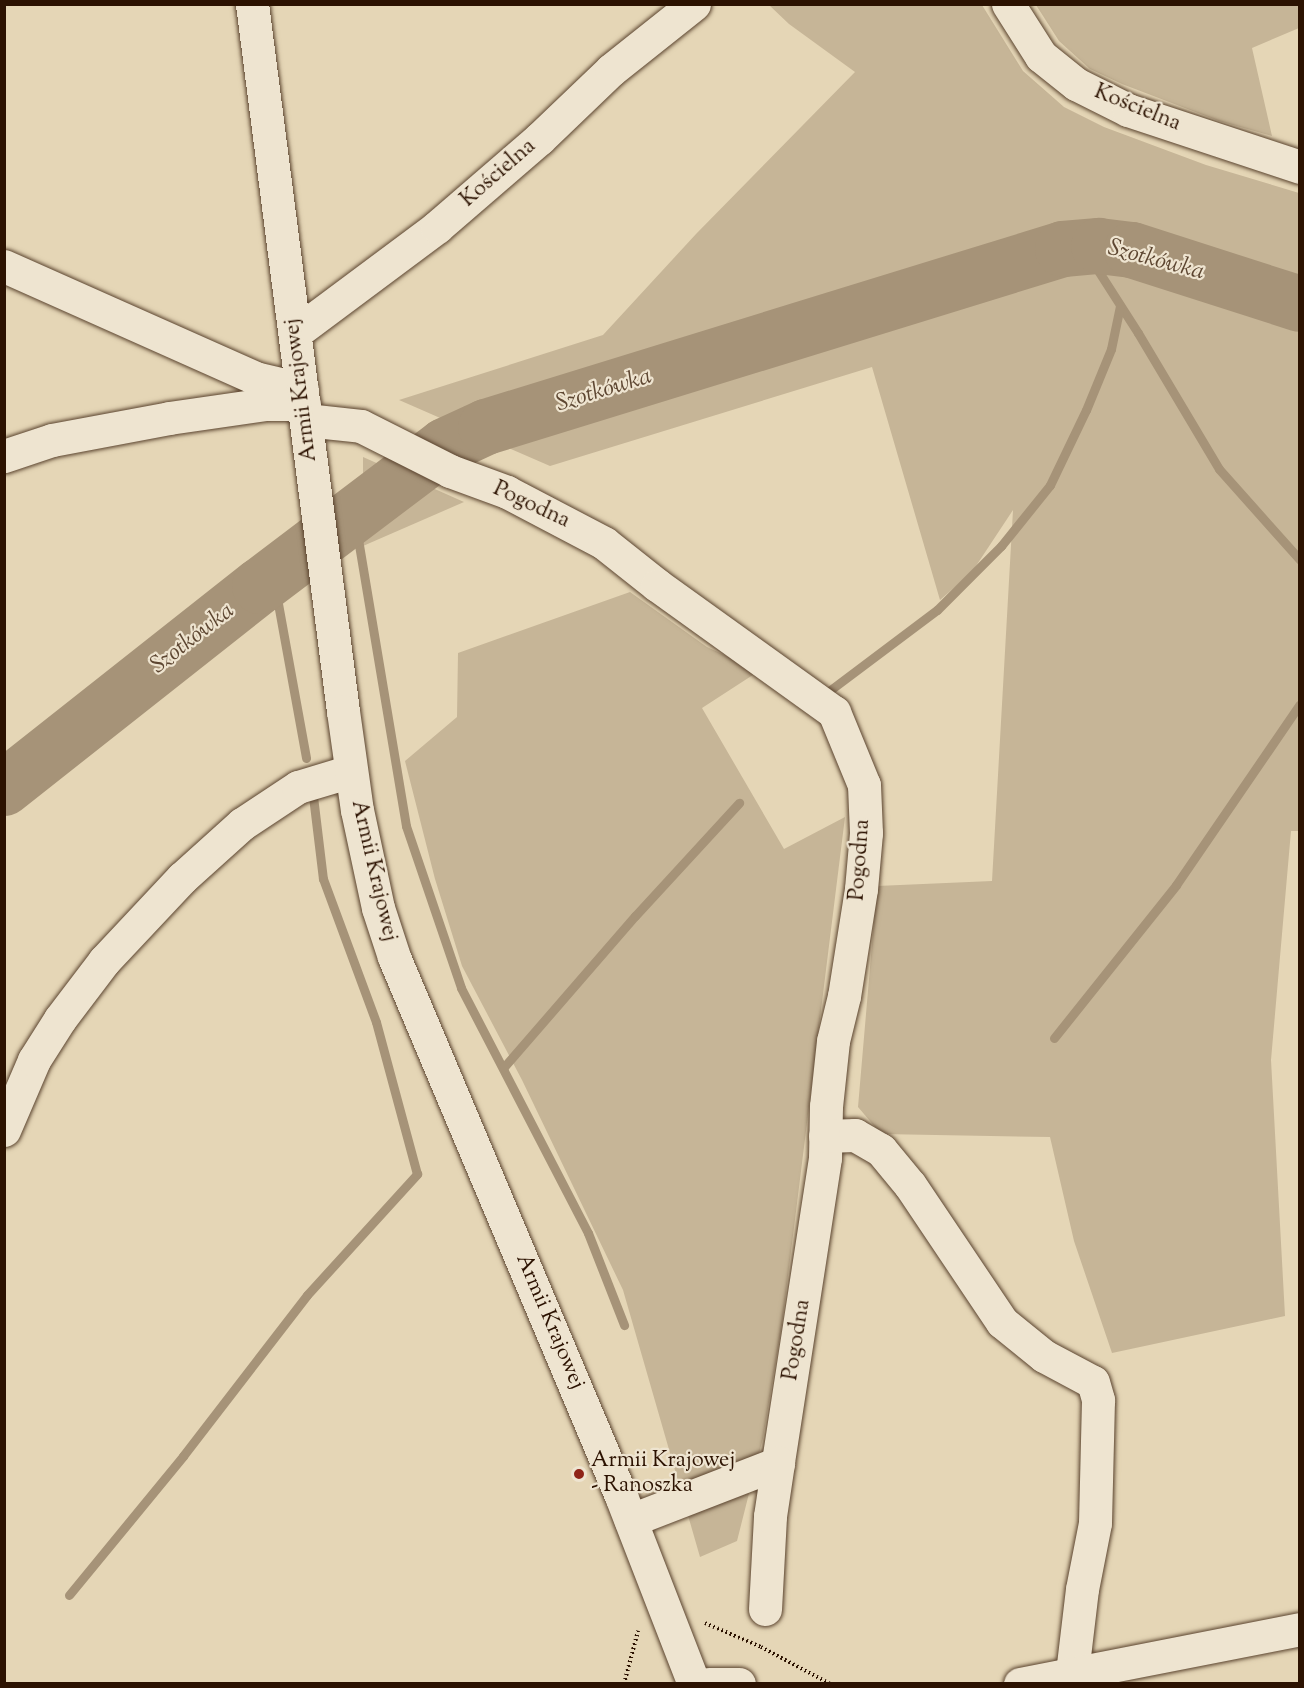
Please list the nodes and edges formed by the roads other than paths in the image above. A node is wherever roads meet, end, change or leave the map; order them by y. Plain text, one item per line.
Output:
1 (252, 4) edge
2 (694, 4) edge
3 (1008, 4) edge
4 (1299, 167) edge
5 (4, 266) edge
6 (295, 333) junction
7 (304, 404) junction
8 (4, 456) edge
9 (351, 771) junction
10 (4, 1130) edge
11 (825, 1136) junction
12 (778, 1463) junction
13 (631, 1520) junction
14 (765, 1609) dead end
15 (1299, 1629) edge
16 (1072, 1673) junction
17 (694, 1683) edge
18 (709, 1683) edge
19 (739, 1683) edge
20 (1020, 1683) edge

1 - 6 street, Armii Krajowej
2 - 6 street, Kościelna
3 - 4 street, Kościelna
5 - 7 street
6 - 7 street, Armii Krajowej
7 - 8 street
7 - 9 street, Armii Krajowej
7 - 11 street, Pogodna
9 - 10 street
9 - 13 street, Armii Krajowej
11 - 12 street, Pogodna
11 - 16 street
12 - 13 street
12 - 14 street, Pogodna
13 - 17 street, Armii Krajowej
15 - 16 street
16 - 20 street
18 - 19 street

